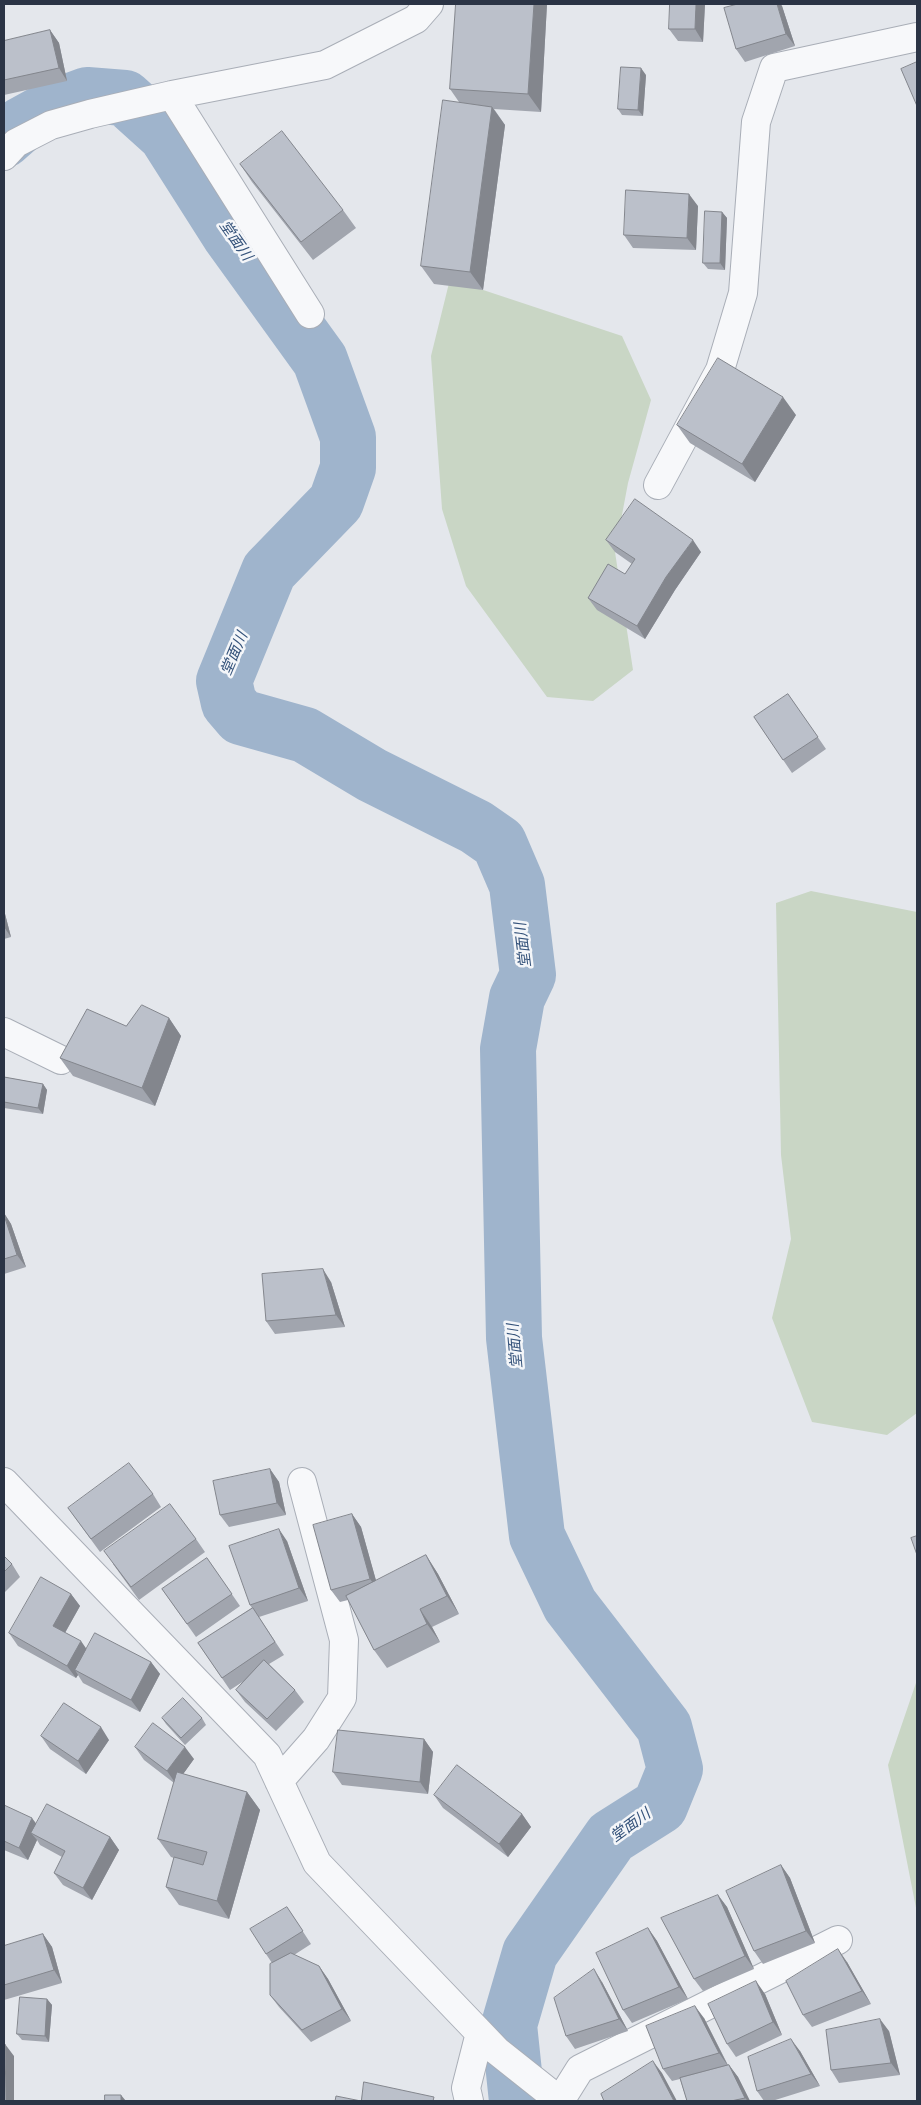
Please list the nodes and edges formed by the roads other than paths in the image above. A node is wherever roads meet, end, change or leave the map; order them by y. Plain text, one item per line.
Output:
1 (429, 4) edge
2 (917, 38) edge
3 (172, 95) junction
4 (4, 156) edge
5 (310, 314) dead end
6 (658, 485) dead end
7 (4, 1032) edge
8 (61, 1060) edge
9 (4, 1482) edge
10 (302, 1482) dead end
11 (279, 1781) junction
12 (838, 1940) dead end
13 (489, 2042) junction
14 (469, 2101) edge
15 (560, 2101) edge

1 - 3 street
2 - 6 street
3 - 4 street
3 - 5 street
7 - 8 street
9 - 11 street
10 - 11 street
11 - 13 street
12 - 15 street
13 - 14 street
13 - 15 street

